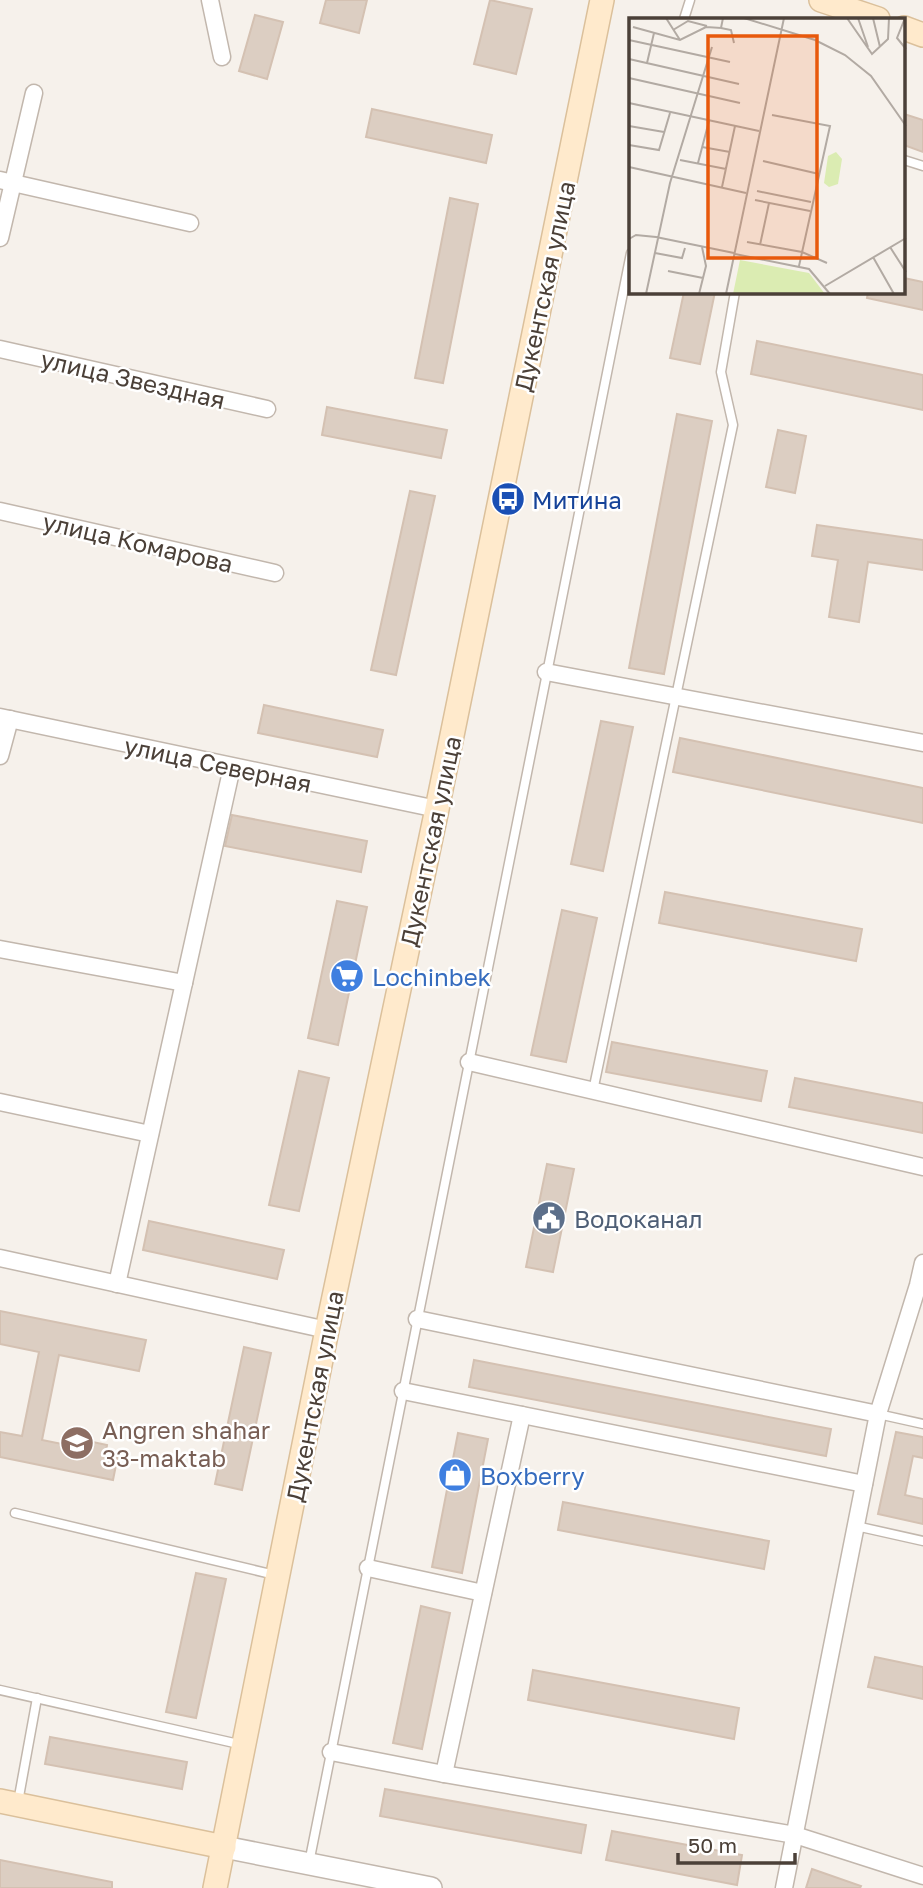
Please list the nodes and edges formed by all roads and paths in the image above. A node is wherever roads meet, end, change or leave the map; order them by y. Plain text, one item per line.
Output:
1 (211, 0) edge
2 (603, 0) edge
3 (690, 0) edge
4 (821, 0) edge
5 (684, 18) edge
6 (874, 18) edge
7 (906, 29) edge
8 (923, 35) edge
9 (222, 57) dead end
10 (34, 93) dead end
11 (906, 161) edge
12 (923, 166) edge
13 (7, 181) edge
14 (190, 223) dead end
15 (0, 238) edge
16 (629, 263) edge
17 (735, 294) edge
18 (0, 349) edge
19 (267, 409) dead end
20 (0, 511) edge
21 (275, 573) dead end
22 (546, 672) junction
23 (676, 697) junction
24 (5, 718) edge
25 (923, 743) edge
26 (0, 756) edge
27 (232, 767) junction
28 (437, 809) junction
29 (0, 949) edge
30 (184, 983) junction
31 (469, 1062) junction
32 (593, 1091) junction
33 (0, 1102) edge
34 (150, 1134) junction
35 (923, 1167) edge
36 (0, 1258) edge
37 (923, 1263) edge
38 (117, 1284) junction
39 (417, 1320) junction
40 (327, 1330) junction
41 (403, 1391) junction
42 (878, 1414) junction
43 (522, 1415) junction
44 (923, 1424) edge
45 (864, 1484) junction
46 (15, 1513) dead end
47 (856, 1526) junction
48 (923, 1541) edge
49 (368, 1568) junction
50 (278, 1575) junction
51 (483, 1593) junction
52 (0, 1690) edge
53 (37, 1698) junction
54 (244, 1745) junction
55 (331, 1752) junction
56 (444, 1774) junction
57 (9, 1803) edge
58 (795, 1835) junction
59 (224, 1847) junction
60 (309, 1864) junction
61 (923, 1876) edge
62 (215, 1888) edge
63 (432, 1888) edge
64 (785, 1888) edge

1 - 9 street
2 - 28 main road, Дукентская улица
3 - 5 lane
4 - 6 main road
7 - 8 main road
10 - 13 street
11 - 12 lane
13 - 14 street
13 - 15 street
16 - 22 lane
17 - 23 lane
18 - 19 street, улица Звездная
20 - 21 street, улица Комарова
22 - 23 street
22 - 31 lane
23 - 25 street
23 - 32 lane
24 - 26 street
24 - 27 street, улица Северная
27 - 28 street, улица Северная
27 - 30 street
28 - 40 main road, Дукентская улица
29 - 30 street
30 - 34 street
31 - 32 street
31 - 39 lane
32 - 35 street
33 - 34 street
34 - 38 street
36 - 38 street
37 - 42 street
38 - 40 street
39 - 41 lane
39 - 42 street
40 - 50 main road, Дукентская улица
41 - 43 street
41 - 49 lane
42 - 44 lane
42 - 45 street
43 - 45 street
43 - 51 street
45 - 47 street
46 - 50 lane
47 - 48 lane
47 - 58 street
49 - 51 street
49 - 55 lane
50 - 54 main road, Дукентская улица
51 - 56 street
52 - 53 lane
53 - 54 lane
53 - 57 lane
54 - 59 main road, Дукентская улица
55 - 56 street
55 - 60 lane
56 - 58 street
57 - 59 main road
58 - 61 street
58 - 64 street
59 - 60 street
59 - 62 main road, Дукентская улица
60 - 63 street

